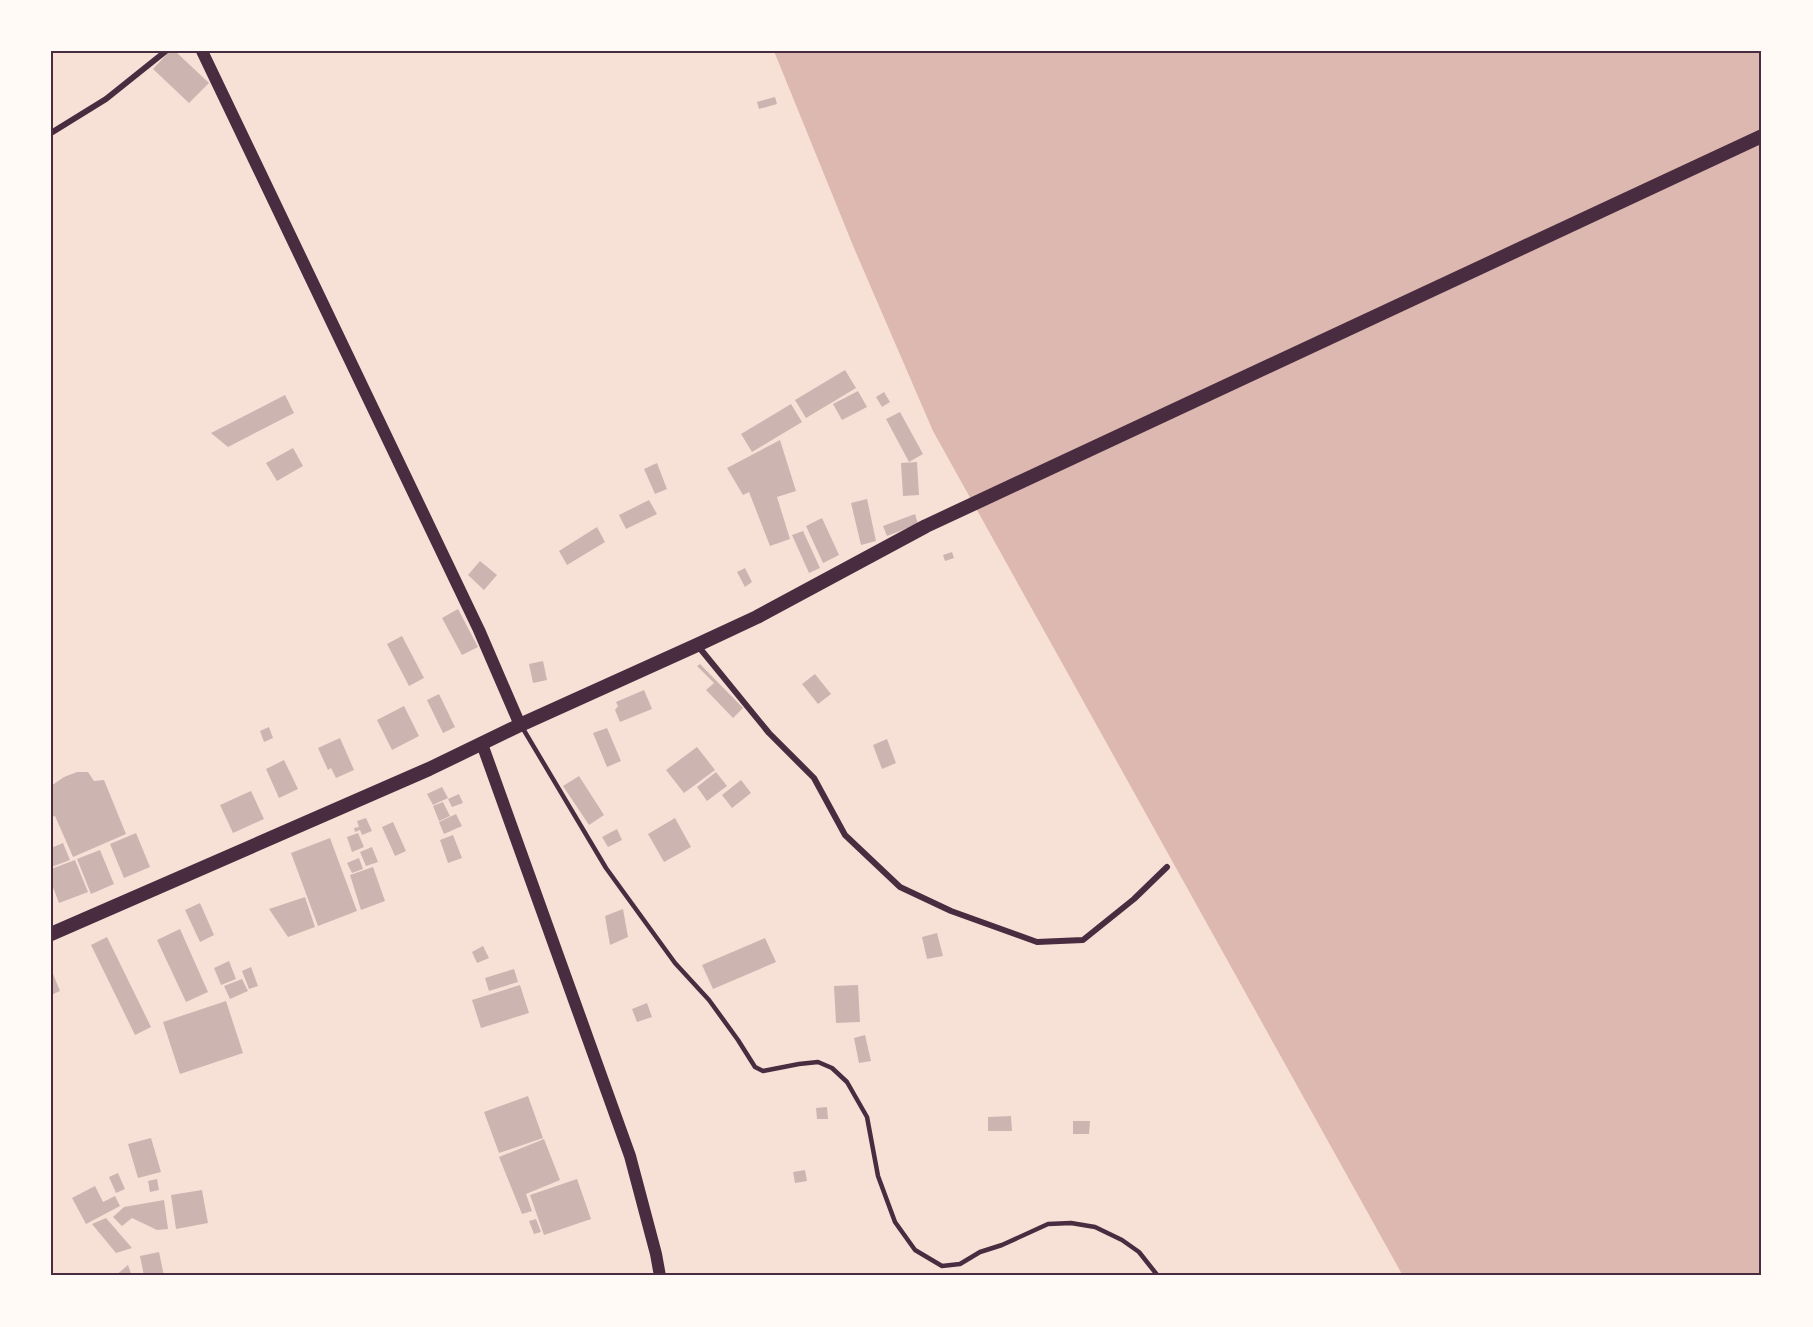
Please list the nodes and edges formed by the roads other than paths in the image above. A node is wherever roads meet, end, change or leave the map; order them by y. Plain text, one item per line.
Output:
1 (166, 51) edge
2 (202, 51) edge
3 (51, 133) edge
4 (1762, 136) edge
5 (697, 645) junction
6 (520, 725) junction
7 (482, 744) junction
8 (1167, 867) dead end
9 (51, 934) edge
10 (660, 1276) edge
11 (1158, 1276) edge

1 - 3 street
2 - 6 main road
4 - 5 main road
5 - 6 main road
5 - 8 street
6 - 7 main road
6 - 11 lane
7 - 9 main road
7 - 10 main road

